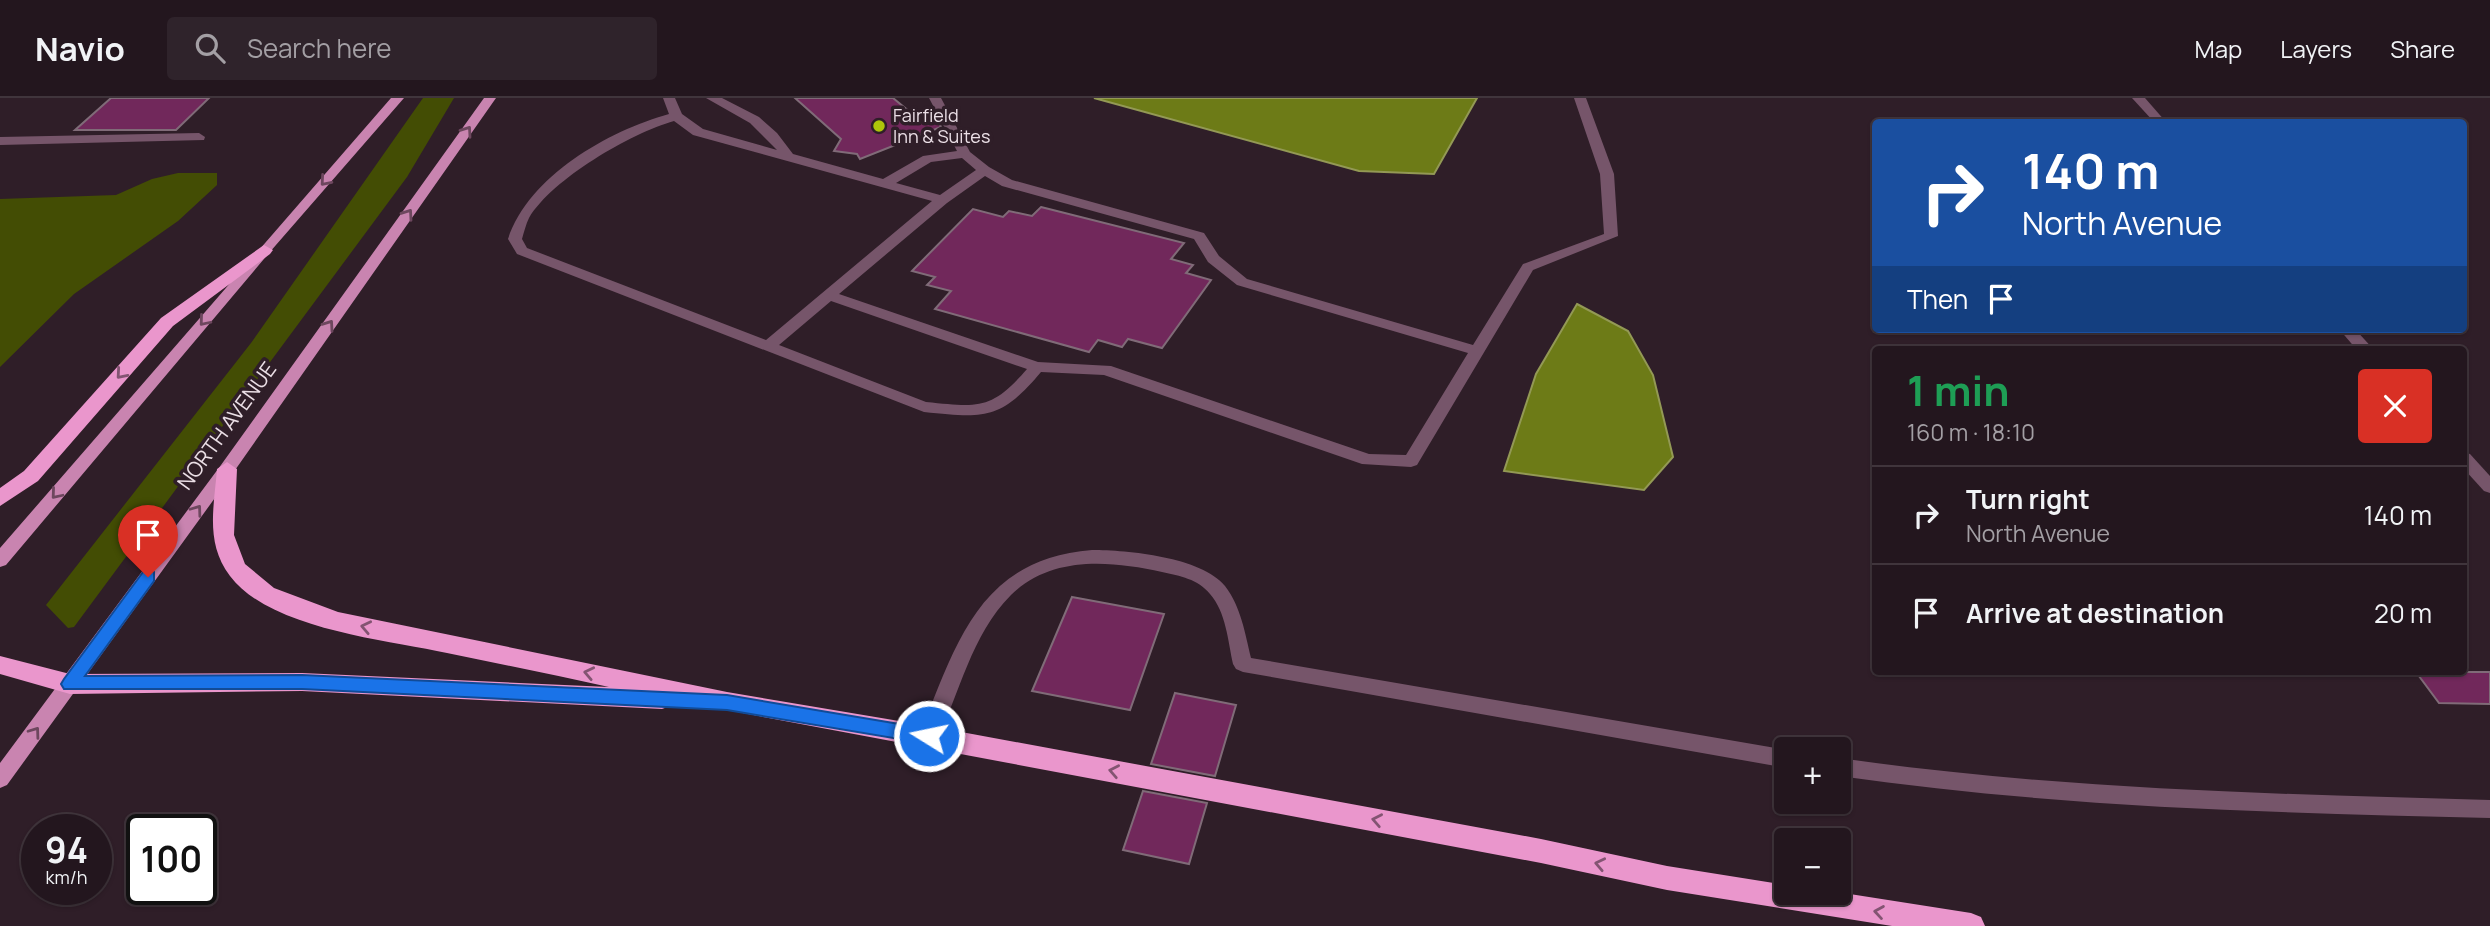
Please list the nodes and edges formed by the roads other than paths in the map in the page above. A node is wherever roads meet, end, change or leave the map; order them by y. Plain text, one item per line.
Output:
1 (398, 98) edge
2 (669, 98) edge
3 (712, 98) edge
4 (935, 98) edge
5 (1580, 98) edge
6 (2138, 98) edge
7 (491, 99) edge
8 (676, 116) junction
9 (2157, 119) edge
10 (199, 137) dead end
11 (0, 141) edge
12 (965, 154) junction
13 (787, 155) junction
14 (984, 170) junction
15 (885, 184) junction
16 (942, 200) junction
17 (264, 250) junction
18 (830, 296) junction
19 (2351, 333) edge
20 (769, 346) junction
21 (2362, 346) edge
22 (1477, 351) junction
23 (1037, 367) junction
24 (2467, 461) edge
25 (227, 469) junction
26 (2490, 487) edge
27 (0, 499) edge
28 (0, 560) edge
29 (0, 665) edge
30 (70, 684) junction
31 (727, 702) junction
32 (929, 736) junction
33 (1774, 757) edge
34 (1851, 769) edge
35 (0, 779) edge
36 (2490, 808) edge
37 (1971, 926) edge

1 -> 17 main road
2 - 8 street
3 - 13 street
4 - 12 street
5 - 22 street
6 - 9 street
25 -> 7 main road, NORTH AVENUE
8 - 13 street
8 - 20 street
10 - 11 street
12 - 14 street
12 - 15 street
13 - 15 street
14 - 16 street
14 - 22 street
15 - 16 street
16 - 18 street
17 -> 27 highway
17 -> 28 main road
18 - 20 street
18 - 23 street
19 - 21 street
20 - 23 street
22 - 23 street
24 - 26 street
30 -> 25 main road, NORTH AVENUE
31 -> 25 highway
29 - 30 highway
30 - 31 highway
35 -> 30 main road, NORTH AVENUE
31 - 32 highway
32 - 33 street
37 -> 32 highway
34 - 36 street

